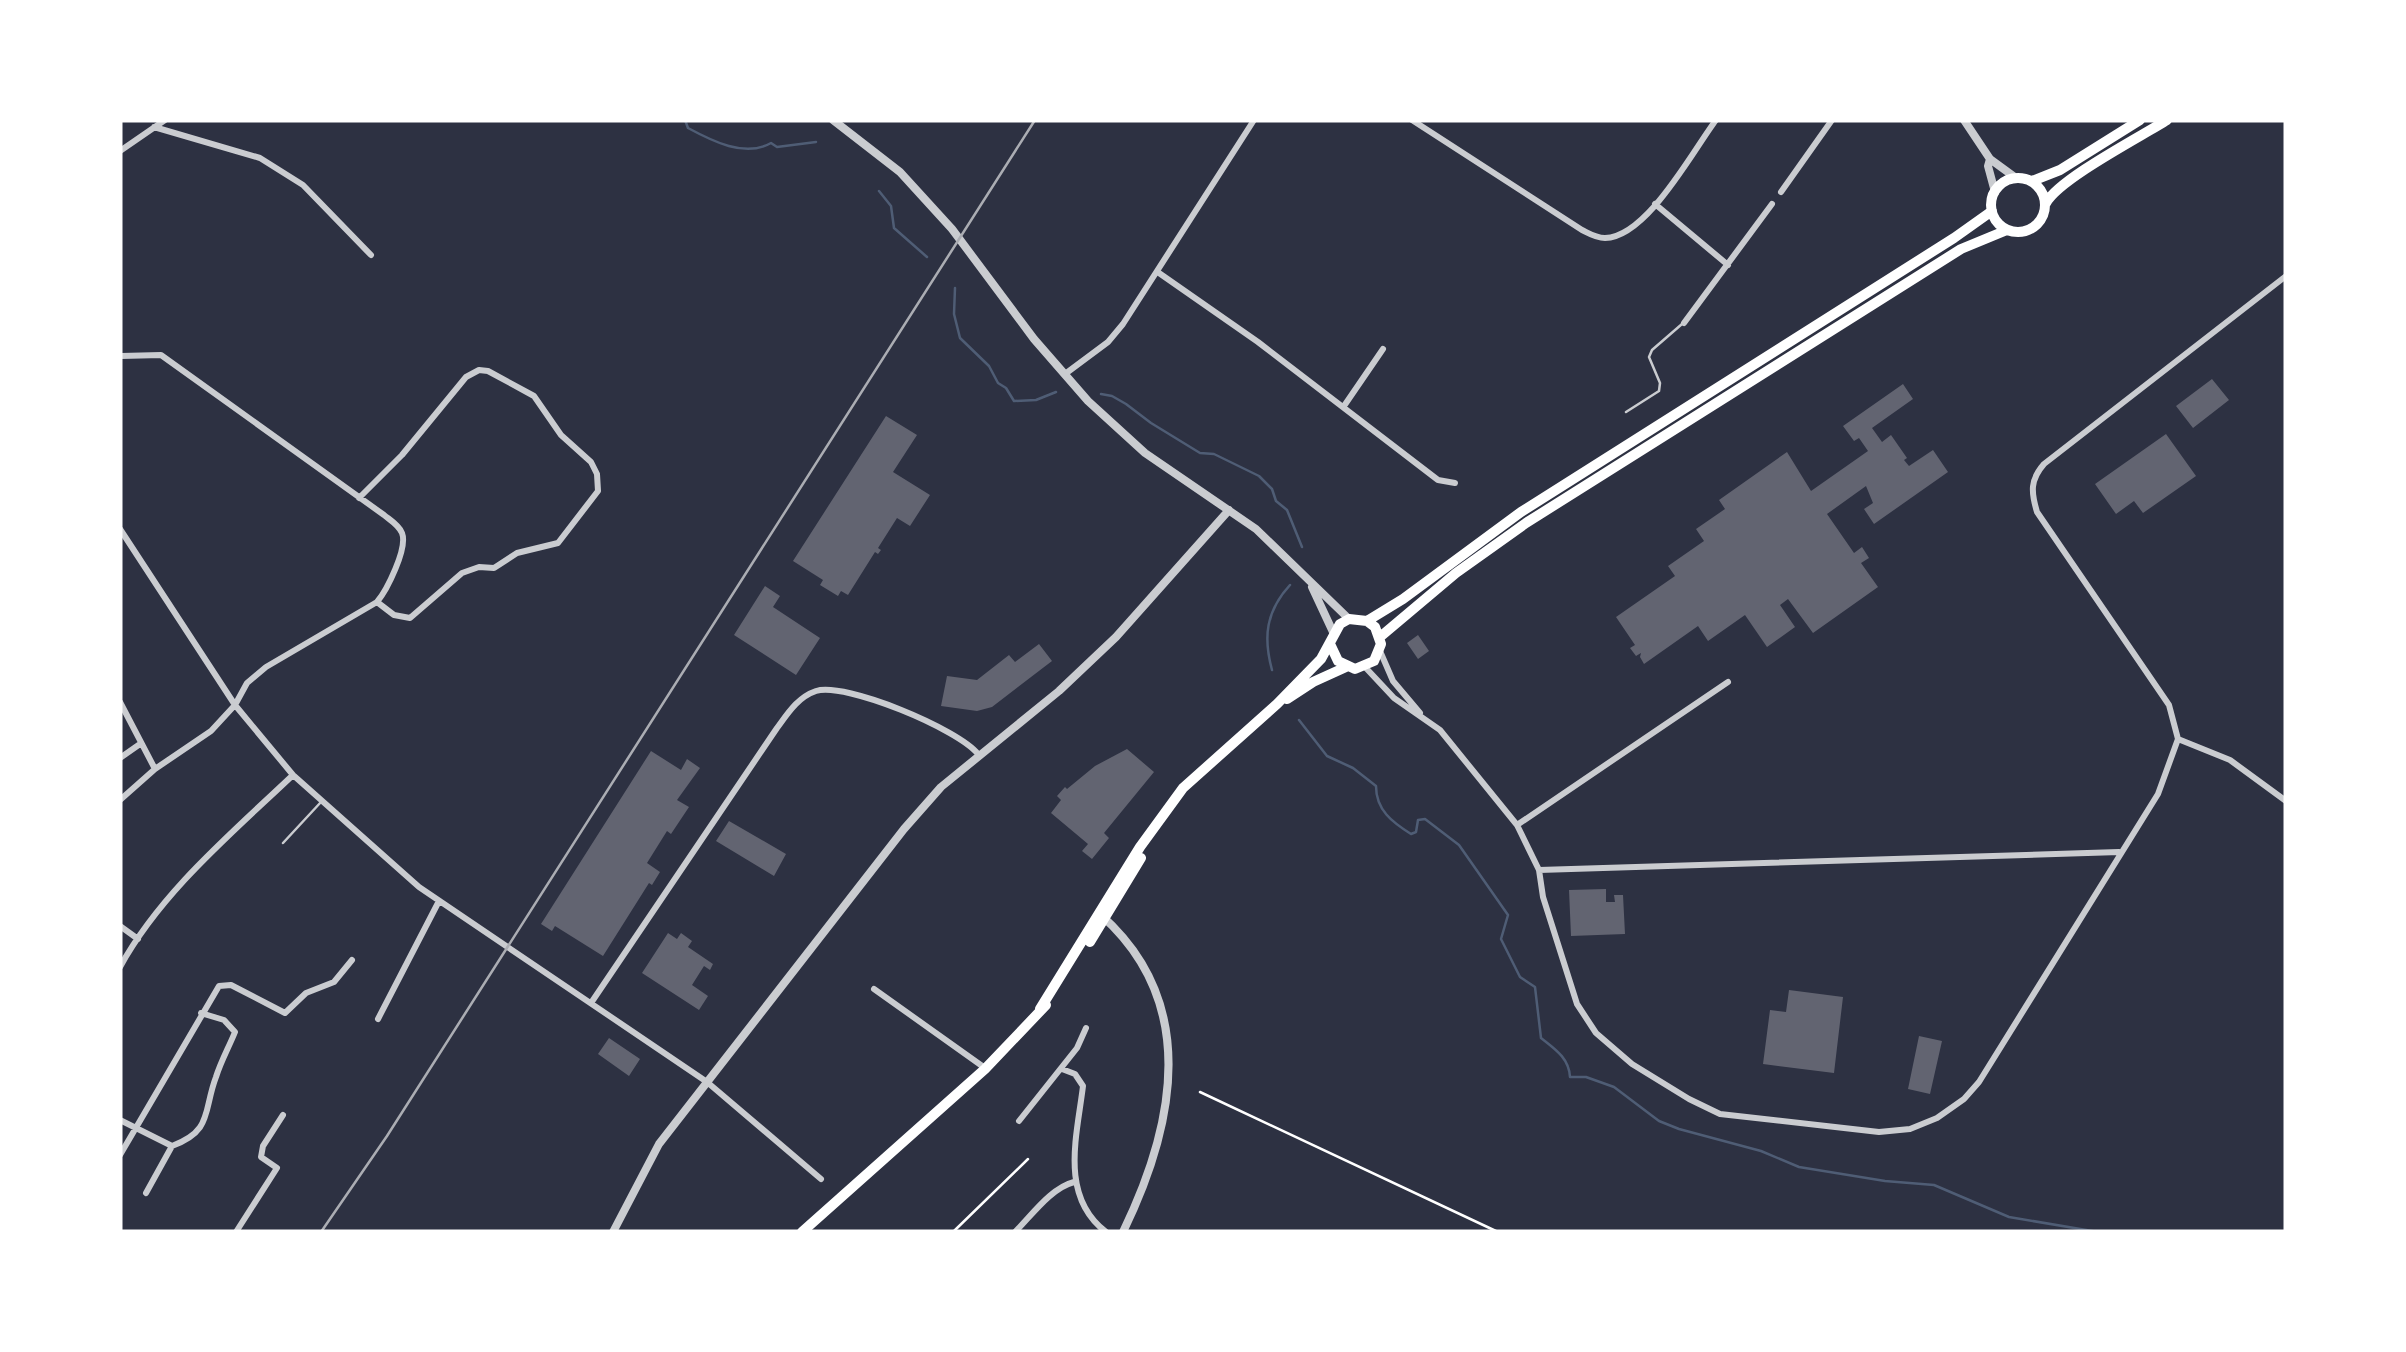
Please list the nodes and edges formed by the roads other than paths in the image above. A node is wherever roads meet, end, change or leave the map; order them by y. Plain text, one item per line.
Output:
1 (165, 120) edge
2 (833, 120) edge
3 (1254, 120) edge
4 (1412, 120) edge
5 (1716, 120) edge
6 (1832, 120) edge
7 (1964, 120) edge
8 (2140, 120) edge
9 (2167, 120) edge
10 (154, 127) junction
11 (120, 151) edge
12 (1990, 159) junction
13 (2016, 178) junction
14 (2032, 181) junction
15 (1781, 192) dead end
16 (1994, 192) junction
17 (2046, 203) junction
18 (1655, 204) junction
19 (1772, 204) dead end
20 (1992, 211) junction
21 (2007, 230) junction
22 (371, 255) dead end
23 (1728, 265) junction
24 (1158, 273) junction
25 (2286, 276) edge
26 (1684, 323) joint
27 (1383, 349) dead end
28 (120, 356) edge
29 (1065, 374) junction
30 (1344, 406) junction
31 (1626, 412) dead end
32 (1455, 484) dead end
33 (359, 498) junction
34 (1229, 510) junction
35 (120, 529) edge
36 (1310, 583) junction
37 (377, 602) junction
38 (1349, 619) junction
39 (1367, 620) junction
40 (1380, 637) junction
41 (1332, 638) junction
42 (1380, 651) junction
43 (1346, 667) junction
44 (1365, 667) junction
45 (1728, 682) dead end
46 (120, 702) edge
47 (1278, 704) junction
48 (236, 705) junction
49 (1420, 714) junction
50 (2178, 739) junction
51 (140, 744) junction
52 (978, 754) junction
53 (120, 758) edge
54 (155, 768) junction
55 (293, 775) junction
56 (120, 800) edge
57 (322, 801) junction
58 (2286, 801) edge
59 (1517, 826) junction
60 (284, 843) dead end
61 (2120, 852) junction
62 (1540, 870) junction
63 (438, 901) junction
64 (1098, 921) junction
65 (120, 926) edge
66 (138, 939) junction
67 (352, 960) dead end
68 (120, 968) edge
69 (874, 989) dead end
70 (592, 1003) junction
71 (201, 1013) junction
72 (378, 1019) dead end
73 (1086, 1028) dead end
74 (1062, 1068) junction
75 (986, 1069) junction
76 (707, 1082) junction
77 (282, 1114) dead end
78 (120, 1120) edge
79 (1019, 1121) dead end
80 (134, 1129) junction
81 (172, 1146) junction
82 (120, 1154) edge
83 (821, 1178) dead end
84 (1074, 1182) junction
85 (146, 1193) dead end
86 (236, 1232) edge
87 (612, 1232) edge
88 (802, 1232) edge
89 (1014, 1232) edge
90 (1106, 1232) edge
91 (1123, 1232) edge

1 - 10 street
2 - 29 street
3 - 24 street
4 - 18 street
5 - 18 street
6 - 15 street
7 - 12 street
8 - 14 main road
9 - 17 main road
10 - 11 street
10 - 22 street
12 - 13 street
12 - 16 street
13 - 14 main road
13 - 16 main road
14 - 17 main road
16 - 20 main road
17 - 21 main road
18 - 23 street
19 - 23 street
20 - 21 main road
20 - 39 main road
21 - 40 main road
23 - 26 street
24 - 29 street
24 - 30 street
25 - 50 street
26 - 31 lane
27 - 30 street
28 - 33 street
29 - 34 street
30 - 32 street
33 - 37 street
33 - 37 street
34 - 36 street
34 - 52 street
35 - 48 street
36 - 38 street
36 - 41 street
37 - 48 street
38 - 39 main road
38 - 41 main road
39 - 40 main road
40 - 42 main road
41 - 43 main road
41 - 47 main road
42 - 44 main road
42 - 49 street
43 - 44 main road
43 - 47 main road
44 - 49 street
45 - 59 street
46 - 51 street
47 - 64 main road
48 - 54 street
48 - 55 street
49 - 59 street
50 - 58 street
50 - 61 street
51 - 53 street
51 - 54 street
52 - 70 street
52 - 76 street
54 - 56 street
55 - 57 street
55 - 66 street
57 - 60 lane
57 - 63 street
59 - 62 street
61 - 62 street
61 - 62 street
63 - 70 street
63 - 72 street
64 - 75 main road
64 - 91 street
65 - 66 street
66 - 68 street
67 - 71 street
69 - 75 street
70 - 76 street
71 - 80 street
71 - 81 street
73 - 74 street
74 - 79 street
74 - 84 street
75 - 88 main road
76 - 83 street
76 - 87 street
77 - 86 street
78 - 80 street
80 - 81 street
80 - 82 street
81 - 85 street
84 - 89 street
84 - 90 street

